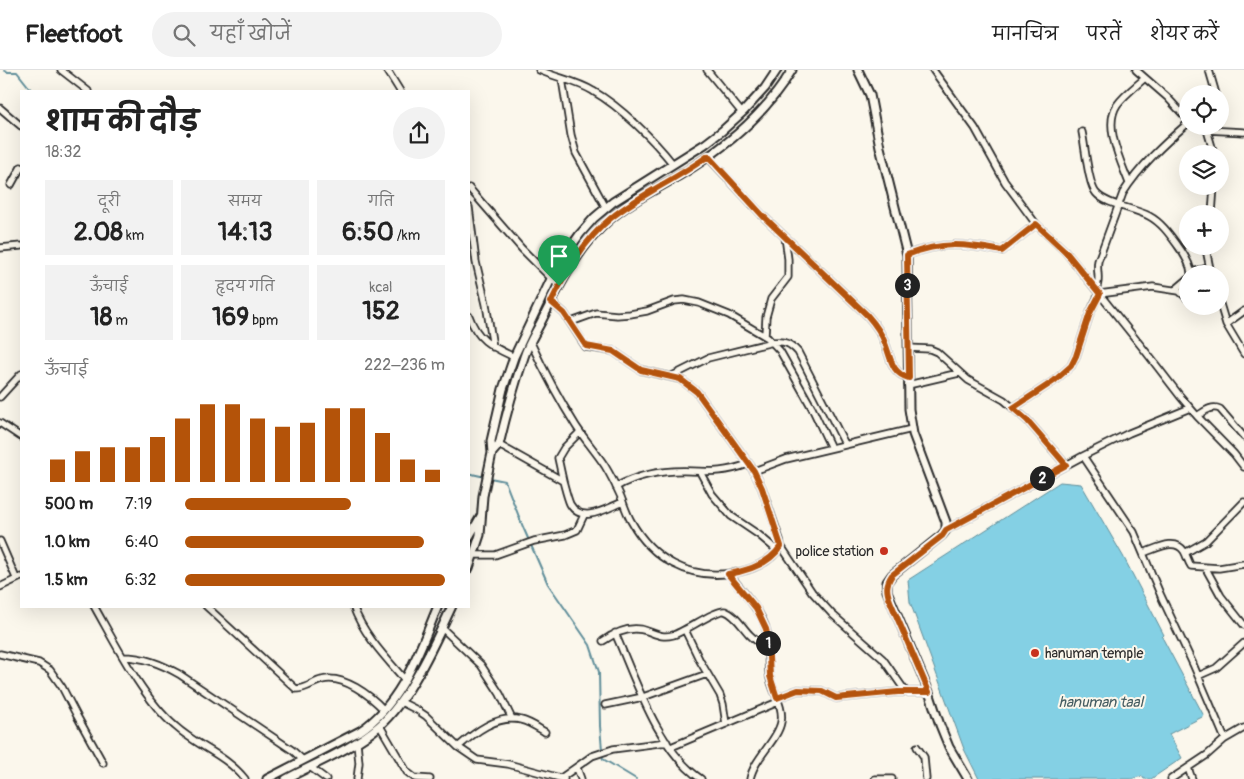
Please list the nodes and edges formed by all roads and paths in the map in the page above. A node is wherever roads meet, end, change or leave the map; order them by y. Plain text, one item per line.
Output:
1 (60, 70) edge
2 (387, 70) edge
3 (539, 70) edge
4 (707, 70) edge
5 (777, 70) edge
6 (792, 70) edge
7 (858, 70) edge
8 (933, 70) edge
9 (1136, 70) edge
10 (1209, 70) edge
11 (1145, 78) junction
12 (562, 79) junction
13 (1213, 85) edge
14 (87, 90) edge
15 (399, 90) edge
16 (0, 108) edge
17 (1179, 111) edge
18 (742, 113) junction
19 (20, 125) edge
20 (1179, 130) edge
21 (1229, 130) edge
22 (1082, 132) dead end
23 (1244, 132) edge
24 (708, 156) junction
25 (673, 164) junction
26 (20, 170) edge
27 (1129, 183) junction
28 (11, 186) dead end
29 (471, 196) edge
30 (1119, 204) junction
31 (606, 208) junction
32 (470, 214) edge
33 (1036, 224) junction
34 (785, 237) junction
35 (20, 246) edge
36 (0, 248) edge
37 (907, 255) junction
38 (1188, 265) edge
39 (551, 279) junction
40 (559, 286) junction
41 (1179, 287) edge
42 (1175, 290) junction
43 (1098, 291) junction
44 (1179, 291) edge
45 (551, 302) junction
46 (1244, 311) edge
47 (1223, 315) edge
48 (470, 318) edge
49 (571, 322) junction
50 (1226, 324) junction
51 (765, 336) junction
52 (773, 342) junction
53 (531, 343) junction
54 (493, 347) junction
55 (908, 348) junction
56 (1244, 354) edge
57 (514, 357) junction
58 (959, 373) junction
59 (20, 375) edge
60 (672, 376) junction
61 (909, 383) junction
62 (0, 397) edge
63 (1013, 408) junction
64 (1190, 408) junction
65 (1197, 416) junction
66 (0, 422) edge
67 (912, 429) junction
68 (580, 432) junction
69 (20, 436) edge
70 (1244, 437) edge
71 (846, 444) junction
72 (499, 445) junction
73 (831, 448) junction
74 (492, 452) junction
75 (1083, 456) junction
76 (748, 464) junction
77 (1066, 465) junction
78 (1244, 467) edge
79 (754, 471) junction
80 (700, 472) junction
81 (563, 481) junction
82 (616, 487) junction
83 (623, 502) junction
84 (1244, 502) edge
85 (482, 514) junction
86 (584, 515) junction
87 (472, 525) edge
88 (946, 530) junction
89 (0, 541) edge
90 (779, 549) junction
91 (1143, 553) junction
92 (1186, 553) junction
93 (474, 555) junction
94 (1244, 564) edge
95 (470, 565) edge
96 (1205, 567) junction
97 (728, 574) junction
98 (19, 578) edge
99 (0, 587) edge
100 (95, 608) edge
101 (208, 608) edge
102 (354, 608) edge
103 (437, 608) edge
104 (451, 608) edge
105 (1244, 624) edge
106 (442, 628) junction
107 (685, 630) junction
108 (615, 633) junction
109 (603, 641) dead end
110 (1244, 643) edge
111 (768, 649) junction
112 (0, 654) edge
113 (123, 658) junction
114 (707, 674) junction
115 (1198, 676) junction
116 (405, 680) junction
117 (906, 692) junction
118 (929, 692) junction
119 (643, 697) junction
120 (778, 700) junction
121 (401, 702) junction
122 (605, 704) dead end
123 (384, 710) junction
124 (512, 719) junction
125 (726, 724) junction
126 (380, 726) junction
127 (1244, 728) edge
128 (546, 732) dead end
129 (1225, 739) junction
130 (357, 742) junction
131 (669, 745) junction
132 (458, 747) junction
133 (917, 747) dead end
134 (303, 760) junction
135 (103, 762) dead end
136 (310, 767) junction
137 (576, 768) junction
138 (1188, 768) junction
139 (562, 778) edge
140 (244, 779) edge
141 (266, 779) edge
142 (286, 779) edge
143 (326, 779) edge
144 (356, 779) edge
145 (430, 779) edge
146 (581, 779) edge
147 (700, 779) edge
148 (750, 779) edge
149 (875, 779) edge
150 (892, 779) edge
151 (926, 779) edge
152 (968, 779) edge
153 (1171, 779) edge
154 (1192, 779) edge

1 - 14 street
2 - 15 street
3 - 12 street
4 - 18 street
5 - 18 street
6 - 24 street
7 - 37 street
8 - 33 street
9 - 11 street
10 - 13 street
11 - 17 street
11 - 27 street
12 - 25 street
12 - 31 street
16 - 19 street
18 - 25 street
20 - 27 street
21 - 23 street
22 - 30 street
24 - 34 street
24 - 40 street
25 - 31 street
26 - 28 street
27 - 30 street
29 - 39 street
30 - 38 street
30 - 43 street
31 - 39 street
32 - 54 street
33 - 37 street
33 - 43 street
34 - 51 street
34 - 61 street
35 - 36 street
37 - 55 street
39 - 40 street
39 - 57 street
40 - 45 street
41 - 42 street
42 - 43 street
42 - 44 street
43 - 63 street
43 - 64 street
45 - 49 street
45 - 53 street
46 - 50 street
47 - 50 street
48 - 54 street
49 - 51 street
49 - 60 street
50 - 56 street
51 - 52 street
52 - 60 street
52 - 71 street
52 - 73 street
53 - 68 street
53 - 72 street
54 - 57 street
55 - 58 street
55 - 61 street
57 - 74 street
58 - 61 street
58 - 63 street
59 - 62 street
60 - 76 street
61 - 67 street
63 - 77 street
64 - 65 street
64 - 75 street
65 - 70 street
65 - 78 street
66 - 69 street
67 - 71 street
67 - 88 street
68 - 81 street
68 - 82 street
71 - 73 street
72 - 74 street
72 - 81 street
73 - 79 street
74 - 85 street
75 - 77 street
75 - 91 street
76 - 79 street
76 - 80 street
77 - 88 street
79 - 90 street
80 - 82 street
80 - 90 street
81 - 86 street
82 - 83 street
83 - 86 street
83 - 97 street
84 - 92 street
85 - 87 street
85 - 93 street
86 - 93 street
88 - 118 street
89 - 98 street
90 - 97 street
90 - 117 street
91 - 92 street
91 - 115 street
92 - 96 street
93 - 95 street
94 - 96 street
96 - 105 street
97 - 111 street
98 - 99 street
100 - 113 street
101 - 123 street
102 - 116 street
103 - 116 street
104 - 106 street
106 - 121 street
106 - 124 street
107 - 108 street
107 - 111 street
107 - 114 street
108 - 109 street
108 - 119 street
110 - 115 street
111 - 120 street
112 - 135 street
113 - 134 street
113 - 140 street
114 - 119 street
114 - 125 street
115 - 129 street
116 - 123 street
117 - 118 street
117 - 120 street
118 - 152 street
119 - 122 street
119 - 131 street
120 - 125 street
120 - 148 street
121 - 126 street
121 - 132 street
123 - 134 street
124 - 128 street
124 - 132 street
125 - 131 street
126 - 130 street
126 - 145 street
127 - 129 street
129 - 138 street
130 - 136 street
130 - 144 street
131 - 137 street
131 - 147 street
132 - 139 street
133 - 151 street
134 - 141 street
136 - 142 street
136 - 143 street
137 - 139 street
137 - 146 street
138 - 153 street
138 - 154 street
149 - 150 street

